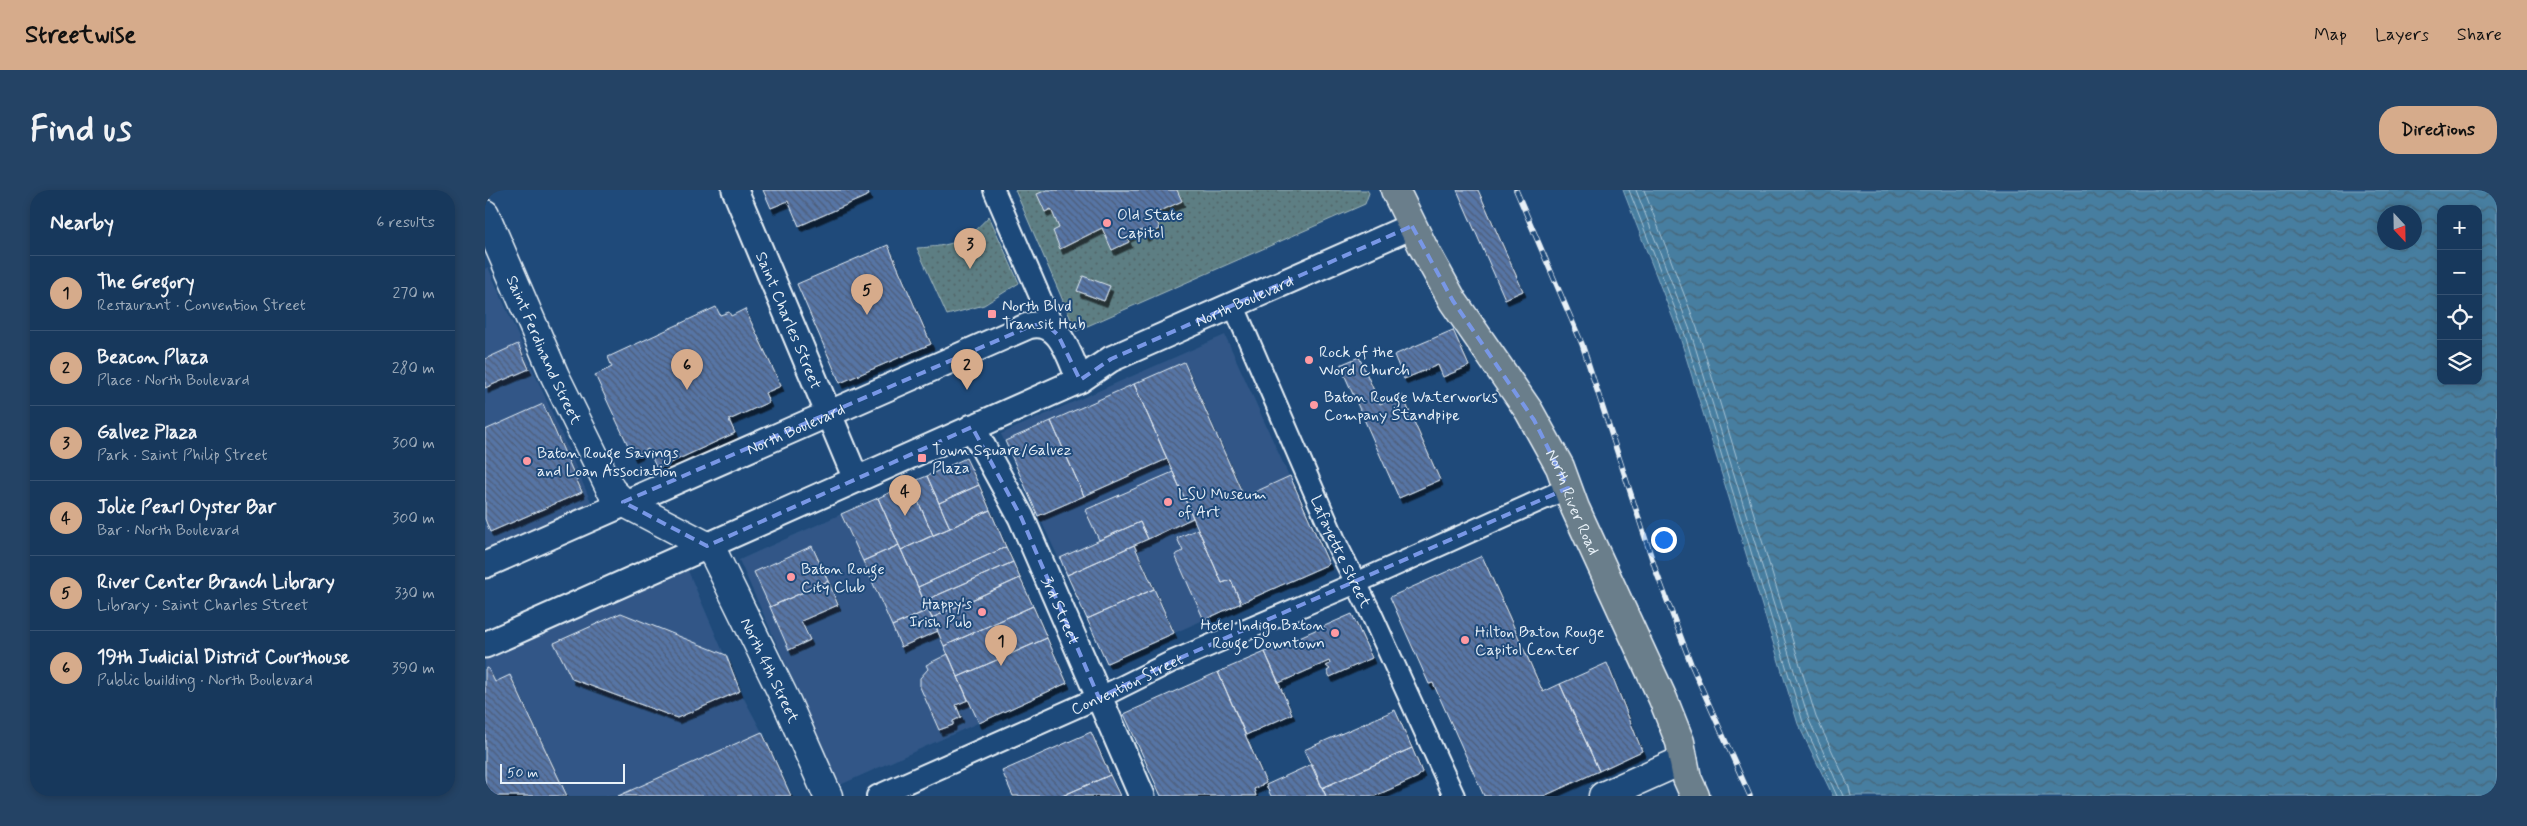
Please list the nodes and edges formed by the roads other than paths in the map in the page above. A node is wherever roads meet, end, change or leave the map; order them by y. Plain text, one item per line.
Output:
1 (735, 190) edge
2 (993, 190) edge
3 (1395, 190) edge
4 (485, 214) edge
5 (1411, 226) junction
6 (491, 241) edge
7 (1233, 304) junction
8 (1054, 329) junction
9 (1080, 380) junction
10 (829, 412) junction
11 (972, 427) junction
12 (856, 479) junction
13 (1568, 488) junction
14 (623, 502) junction
15 (707, 546) junction
16 (485, 565) edge
17 (1356, 583) junction
18 (485, 645) edge
19 (1099, 698) junction
20 (1683, 760) junction
21 (828, 796) edge
22 (877, 796) edge
23 (1142, 796) edge
24 (1453, 796) edge
25 (1603, 796) edge
26 (1695, 796) edge

1 - 10 street, Saint Charles Street
2 - 8 street
3 - 5 main road, North River Road
4 - 6 main road, Saint Ferdinand Street
5 - 7 street, North Boulevard
5 - 13 main road, North River Road
6 - 14 main road, Saint Ferdinand Street
7 - 9 street, North Boulevard
7 - 17 street, Lafayette Street
8 - 9 street
8 - 10 street, North Boulevard
9 - 11 street, North Boulevard
10 - 12 street, Saint Charles Street
10 - 14 street, North Boulevard
11 - 12 street, North Boulevard
11 - 19 street, 3rd Street
12 - 15 street, North Boulevard
13 - 17 street, Convention Street
13 - 20 main road, North River Road
14 - 15 main road, Saint Ferdinand Street
14 - 16 street, North Boulevard
15 - 18 street, North Boulevard
15 - 21 main road, North 4th Street
17 - 19 street, Convention Street
17 - 24 street, Lafayette Street
19 - 22 street, Convention Street
19 - 23 street, 3rd Street
20 - 25 main road
20 - 26 main road, North River Road

